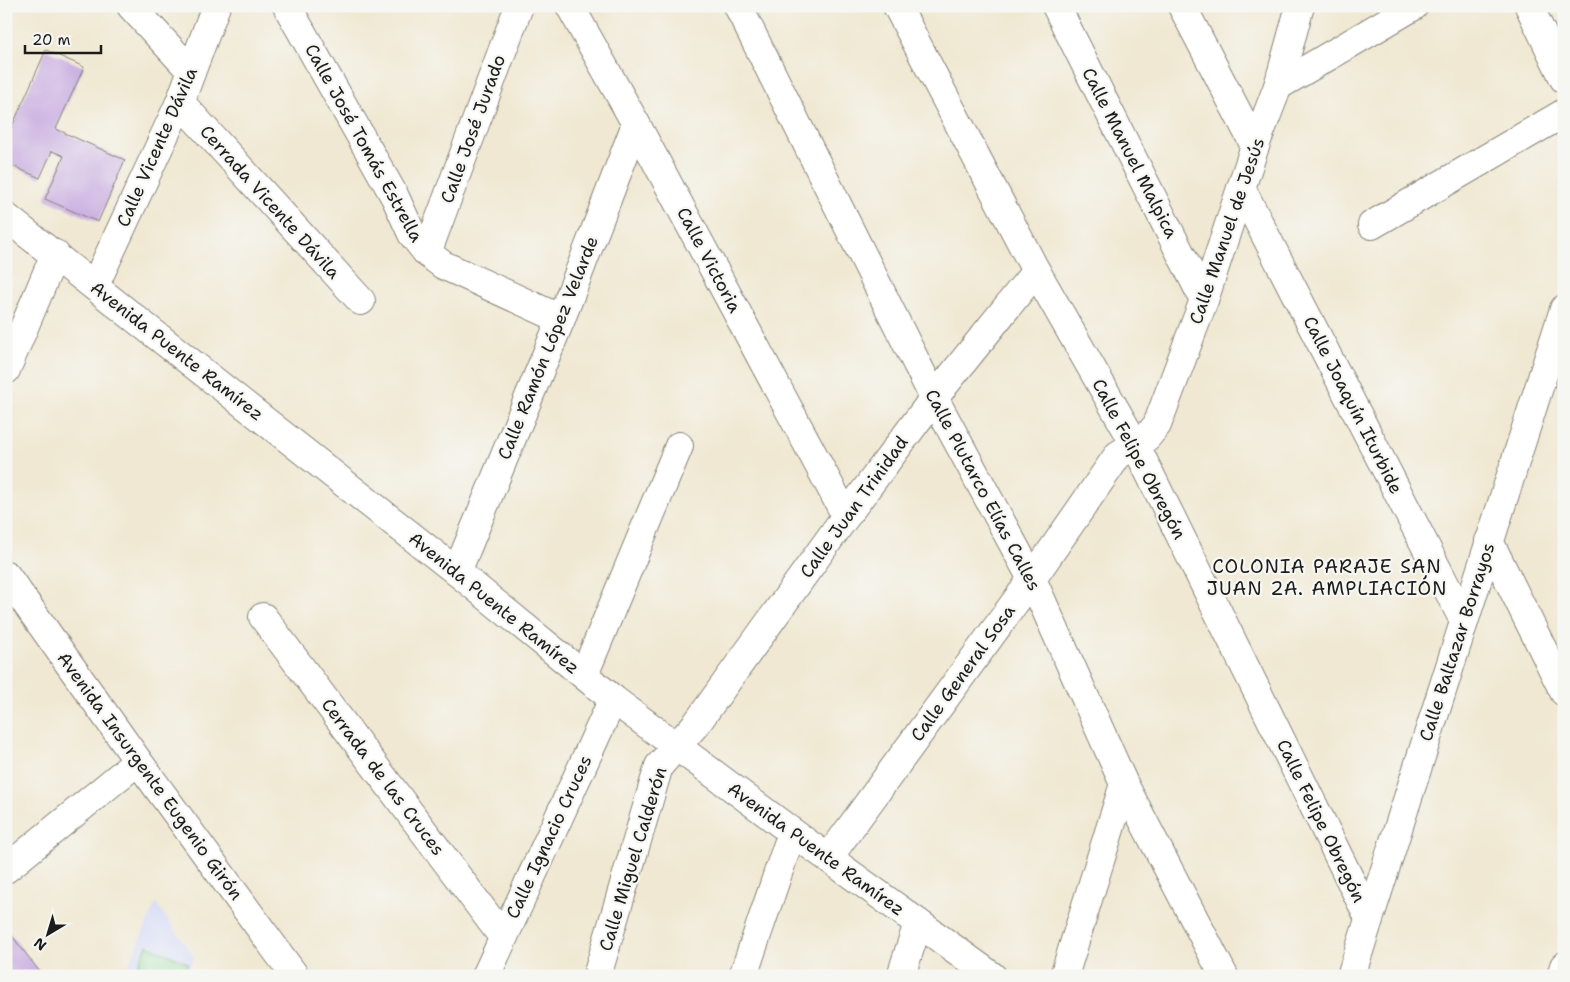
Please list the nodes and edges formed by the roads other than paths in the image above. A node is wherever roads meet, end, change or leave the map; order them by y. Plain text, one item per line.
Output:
1 (132, 6) edge
2 (216, 6) edge
3 (287, 6) edge
4 (519, 6) edge
5 (570, 6) edge
6 (738, 6) edge
7 (897, 6) edge
8 (1056, 6) edge
9 (1182, 6) edge
10 (1300, 6) edge
11 (1414, 6) edge
12 (1529, 6) edge
13 (191, 71) junction
14 (1564, 79) edge
15 (1278, 86) junction
16 (180, 102) junction
17 (1564, 113) edge
18 (636, 124) junction
19 (1255, 146) junction
20 (1242, 188) junction
21 (6, 217) edge
22 (1372, 225) dead end
23 (427, 253) junction
24 (55, 254) junction
25 (1036, 271) junction
26 (95, 285) junction
27 (1204, 300) junction
28 (361, 301) dead end
29 (561, 319) junction
30 (1562, 322) edge
31 (6, 370) edge
32 (934, 398) junction
33 (1135, 444) junction
34 (679, 446) dead end
35 (846, 516) junction
36 (1489, 541) junction
37 (457, 572) junction
38 (6, 575) edge
39 (1032, 578) junction
40 (263, 617) dead end
41 (1464, 622) junction
42 (584, 675) junction
43 (1564, 692) edge
44 (612, 699) junction
45 (676, 746) junction
46 (138, 761) junction
47 (1124, 784) junction
48 (792, 832) junction
49 (829, 857) junction
50 (6, 868) edge
51 (1369, 918) junction
52 (918, 923) junction
53 (503, 936) junction
54 (1564, 966) edge
55 (295, 976) edge
56 (486, 976) edge
57 (597, 976) edge
58 (743, 976) edge
59 (901, 976) edge
60 (992, 976) edge
61 (1064, 976) edge
62 (1224, 976) edge
63 (1351, 976) edge
64 (1561, 976) edge

1 - 13 street
2 - 13 street, Calle Vicente Dávila
3 - 23 street, Calle José Tomás Estrella
4 - 23 street, Calle José Jurado
5 - 18 street, Calle Victoria
6 - 32 street, Calle Plutarco Elías Calles
7 - 25 street, Calle Felipe Obregón
8 - 27 street, Calle Manuel Malpica
9 - 19 street
10 - 15 street, Calle Manuel de Jesús
11 - 15 street
12 - 14 street
13 - 16 street, Calle Vicente Dávila
15 - 19 street, Calle Manuel de Jesús
16 - 26 street, Calle Vicente Dávila
16 - 28 street, Cerrada Vicente Dávila
17 - 22 street
18 - 29 street, Calle Ramón López Velarde
18 - 35 street, Calle Victoria
19 - 20 street, Calle Manuel de Jesús
20 - 27 street, Calle Manuel de Jesús
20 - 41 street, Calle Joaquín Iturbide
21 - 24 street, Avenida Puente Ramírez
23 - 29 street, Calle José Tomás Estrella
24 - 26 street, Avenida Puente Ramírez
24 - 31 street
25 - 32 street, Calle Juan Trinidad
25 - 33 street, Calle Felipe Obregón
26 - 37 street, Avenida Puente Ramírez
27 - 33 street, Calle Manuel de Jesús
29 - 37 street, Calle Ramón López Velarde
30 - 36 street, Calle Baltazar Borrayos
32 - 35 street, Calle Juan Trinidad
32 - 39 street, Calle Plutarco Elías Calles
33 - 39 street, Calle General Sosa
33 - 51 street, Calle Felipe Obregón
34 - 42 street
35 - 45 street, Calle Juan Trinidad
36 - 41 street, Calle Baltazar Borrayos
36 - 43 street
37 - 42 street, Avenida Puente Ramírez
38 - 46 street, Avenida Insurgente Eugenio Girón
39 - 47 street, Calle Plutarco Elías Calles
39 - 49 street, Calle General Sosa
40 - 53 street, Cerrada de las Cruces
41 - 51 street, Calle Baltazar Borrayos
42 - 44 street, Avenida Puente Ramírez
44 - 45 street, Avenida Puente Ramírez
44 - 53 street, Calle Ignacio Cruces
45 - 48 street, Avenida Puente Ramírez
45 - 57 street, Calle Miguel Calderón
46 - 50 street
46 - 55 street, Avenida Insurgente Eugenio Girón
47 - 61 street
47 - 62 street, Calle Plutarco Elías Calles
48 - 49 street, Avenida Puente Ramírez
48 - 58 street
49 - 52 street, Avenida Puente Ramírez
51 - 63 street, Calle Baltazar Borrayos
52 - 59 street
52 - 60 street, Avenida Puente Ramírez
53 - 56 street, Calle Ignacio Cruces
54 - 64 street

